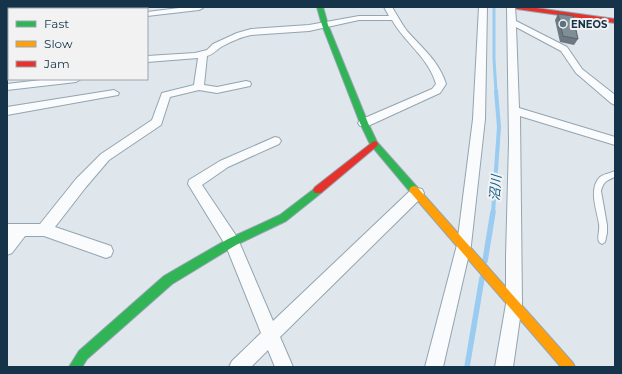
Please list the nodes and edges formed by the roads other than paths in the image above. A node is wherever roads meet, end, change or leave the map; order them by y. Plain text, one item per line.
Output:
1 (25, 7) edge
2 (67, 7) edge
3 (320, 7) edge
4 (388, 7) edge
5 (483, 7) edge
6 (511, 7) edge
7 (516, 7) edge
8 (50, 8) edge
9 (199, 8) dead end
10 (148, 14) edge
11 (395, 18) junction
12 (615, 21) edge
13 (512, 22) junction
14 (325, 25) junction
15 (203, 54) junction
16 (148, 59) edge
17 (67, 80) edge
18 (246, 84) dead end
19 (7, 87) edge
20 (199, 87) junction
21 (114, 93) dead end
22 (614, 98) edge
23 (514, 110) junction
24 (7, 111) edge
25 (364, 124) junction
26 (275, 141) dead end
27 (615, 141) edge
28 (374, 144) junction
29 (615, 174) edge
30 (417, 192) junction
31 (7, 230) edge
32 (22, 230) junction
33 (44, 230) junction
34 (602, 240) dead end
35 (232, 242) junction
36 (464, 245) junction
37 (7, 248) edge
38 (106, 251) dead end
39 (514, 304) junction
40 (270, 335) junction
41 (75, 367) edge
42 (238, 367) edge
43 (284, 367) edge
44 (434, 367) edge
45 (504, 367) edge
46 (569, 367) edge

1 - 8 street
2 - 8 street
3 - 14 street
4 - 11 street
5 - 36 street
6 - 13 street
7 - 12 street
9 - 10 street
11 - 14 street
11 - 25 street
13 - 22 street
13 - 23 street
14 - 15 street
14 - 25 street
15 - 16 street
15 - 20 street
17 - 19 street
18 - 20 street
20 - 33 street
21 - 24 street
23 - 27 street
23 - 39 street
25 - 28 street
26 - 35 street
28 - 30 street
28 - 35 street
29 - 34 lane
30 - 36 street
30 - 40 street
31 - 32 street
32 - 33 street
32 - 37 street
33 - 38 street
35 - 40 street
35 - 41 street
36 - 39 street
36 - 44 street
39 - 45 street
39 - 46 street
40 - 42 street
40 - 43 street

